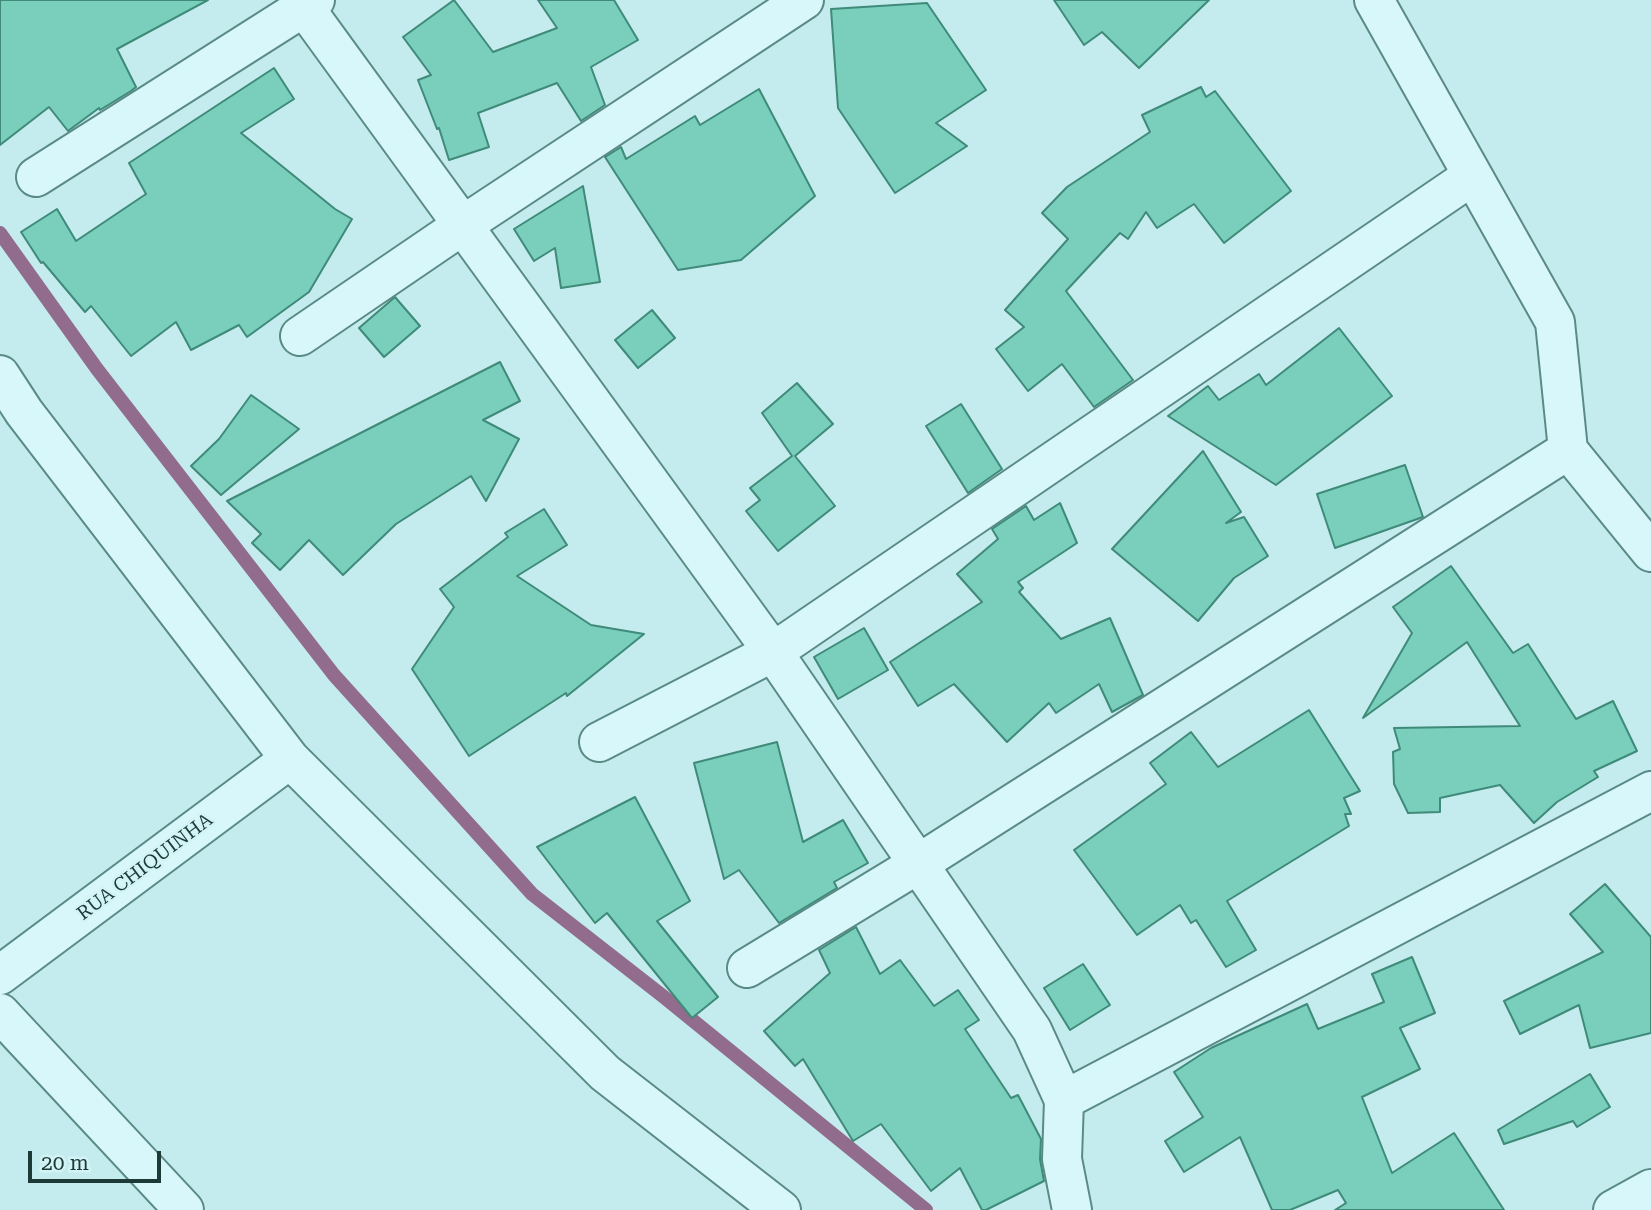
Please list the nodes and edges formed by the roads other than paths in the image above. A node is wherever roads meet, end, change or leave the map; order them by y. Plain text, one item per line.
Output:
1 (804, 0) edge
2 (1374, 0) edge
3 (306, 2) edge
4 (1472, 176) junction
5 (36, 177) dead end
6 (463, 225) junction
7 (300, 336) dead end
8 (0, 375) edge
9 (12, 420) edge
10 (1568, 450) junction
11 (1651, 552) edge
12 (773, 652) junction
13 (599, 743) dead end
14 (290, 759) junction
15 (1651, 790) edge
16 (918, 864) junction
17 (747, 968) dead end
18 (0, 975) edge
19 (0, 1013) edge
20 (1064, 1100) junction
21 (1651, 1189) edge
22 (184, 1210) edge
23 (781, 1210) edge
24 (1072, 1210) edge
25 (1613, 1210) edge

1 - 6 street
2 - 4 street
3 - 5 street
3 - 6 street
4 - 10 street
4 - 12 street
6 - 7 street
6 - 12 street
8 - 9 street
9 - 14 street
10 - 11 street
10 - 16 street
12 - 13 street
12 - 16 street
14 - 18 street, RUA CHIQUINHA
14 - 23 street
15 - 20 street
16 - 17 street
16 - 20 street
19 - 22 street
20 - 24 street
21 - 25 street

